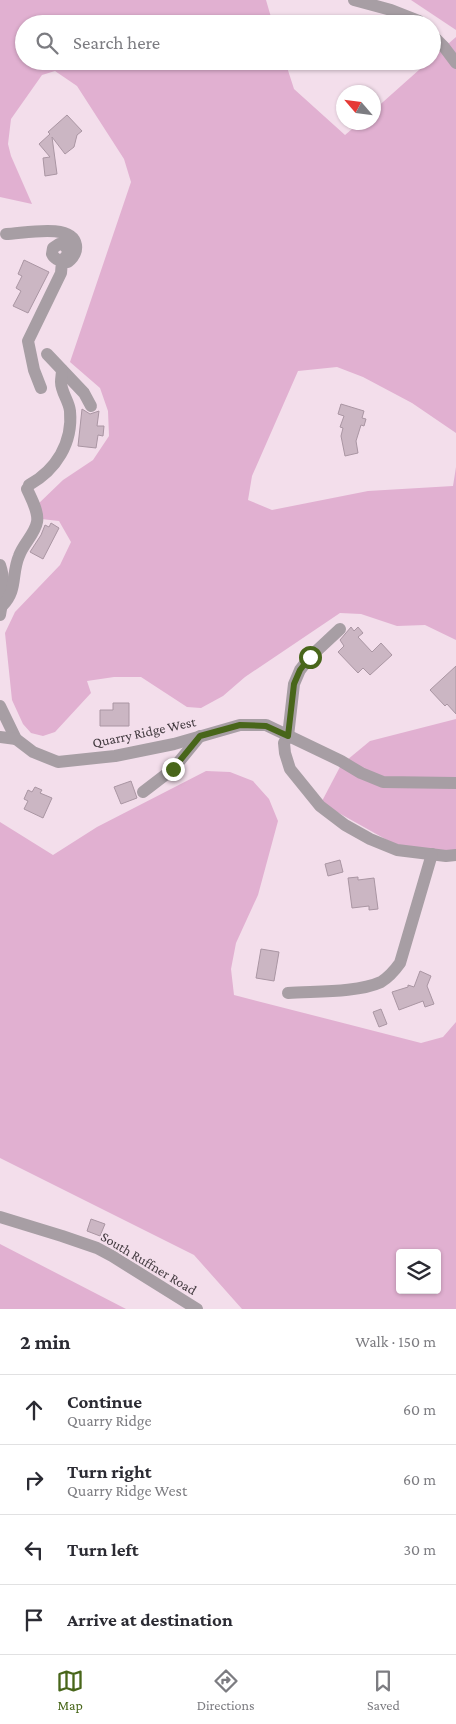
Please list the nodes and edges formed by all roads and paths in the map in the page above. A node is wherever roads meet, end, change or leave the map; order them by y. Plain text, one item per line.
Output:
1 (354, 0) edge
2 (404, 15) edge
3 (441, 44) edge
4 (456, 63) edge
5 (6, 234) dead end
6 (47, 354) dead end
7 (62, 370) junction
8 (41, 388) dead end
9 (91, 406) dead end
10 (0, 565) edge
11 (1, 610) edge
12 (340, 629) dead end
13 (0, 706) edge
14 (200, 736) junction
15 (288, 736) junction
16 (0, 737) edge
17 (16, 739) junction
18 (456, 783) edge
19 (144, 792) dead end
20 (432, 854) junction
21 (456, 855) edge
22 (288, 993) dead end
23 (0, 1218) edge
24 (197, 1309) edge

1 - 2 street
3 - 4 street
5 - 8 street
6 - 7 street
7 - 9 street
7 - 11 street
10 - 11 street
12 - 15 street
13 - 17 street, Quarry Ridge West
14 - 15 street, Quarry Ridge West
14 - 17 street, Quarry Ridge West
14 - 19 street
15 - 18 street, Quarry Ridge West
15 - 20 street
16 - 17 street
20 - 21 street
20 - 22 street
23 - 24 street, South Ruffner Road

